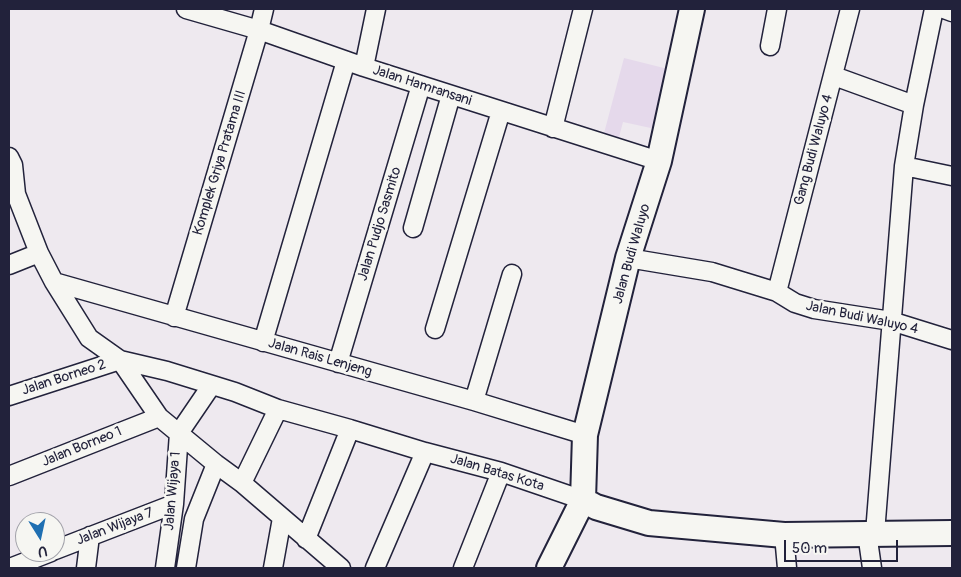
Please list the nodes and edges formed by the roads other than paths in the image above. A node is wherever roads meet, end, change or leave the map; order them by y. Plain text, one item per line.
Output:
1 (186, 9) edge
2 (264, 9) edge
3 (376, 9) edge
4 (583, 9) edge
5 (692, 9) edge
6 (777, 9) edge
7 (850, 9) edge
8 (934, 9) edge
9 (944, 9) edge
10 (952, 12) edge
11 (259, 30) junction
12 (770, 46) dead end
13 (346, 61) junction
14 (364, 67) junction
15 (834, 76) junction
16 (421, 85) junction
17 (451, 95) junction
18 (914, 105) junction
19 (501, 111) junction
20 (553, 128) junction
21 (660, 161) junction
22 (10, 163) edge
23 (904, 166) junction
24 (952, 176) edge
25 (413, 228) dead end
26 (39, 252) junction
27 (628, 258) junction
28 (9, 265) edge
29 (512, 274) dead end
30 (54, 282) junction
31 (777, 292) junction
32 (174, 317) junction
33 (891, 321) junction
34 (435, 329) dead end
35 (952, 340) edge
36 (263, 342) junction
37 (120, 360) junction
38 (338, 363) junction
39 (211, 386) junction
40 (9, 396) edge
41 (474, 401) junction
42 (278, 409) junction
43 (157, 417) junction
44 (350, 429) junction
45 (585, 435) junction
46 (178, 439) junction
47 (425, 452) junction
48 (216, 464) junction
49 (501, 472) junction
50 (9, 476) edge
51 (242, 483) junction
52 (583, 500) junction
53 (174, 504) junction
54 (282, 518) junction
55 (871, 533) junction
56 (952, 533) edge
57 (784, 535) junction
58 (90, 536) junction
59 (306, 539) junction
60 (65, 546) edge
61 (25, 562) edge
62 (10, 568) edge
63 (86, 568) edge
64 (165, 568) edge
65 (186, 568) edge
66 (273, 568) edge
67 (342, 568) edge
68 (375, 568) edge
69 (463, 568) edge
70 (549, 568) edge
71 (787, 568) edge
72 (872, 568) edge

1 - 11 street, Jalan Hamransani
2 - 11 street, Komplek Griya Pratama III
3 - 14 street
4 - 20 street
5 - 21 street, Jalan Budi Waluyo
6 - 12 street
7 - 15 street, Gang Budi Waluyo 4
8 - 18 street
9 - 10 street
11 - 13 street, Jalan Hamransani
11 - 32 street, Komplek Griya Pratama III
13 - 14 street, Jalan Hamransani
13 - 36 street
14 - 16 street, Jalan Hamransani
15 - 18 street
15 - 31 street, Gang Budi Waluyo 4
16 - 17 street, Jalan Hamransani
16 - 38 street, Jalan Pudjo Sasmito
17 - 19 street, Jalan Hamransani
17 - 25 street
18 - 23 street
19 - 20 street, Jalan Hamransani
19 - 34 street
20 - 21 street, Jalan Hamransani
21 - 27 street, Jalan Budi Waluyo
22 - 26 street, Jalan Batas Kota
23 - 24 street
23 - 33 street
26 - 28 street
26 - 30 street, Jalan Batas Kota
27 - 31 street, Jalan Budi Waluyo 4
27 - 45 street, Jalan Budi Waluyo
29 - 41 street
30 - 32 street, Jalan Rais Lenjeng
30 - 37 street, Jalan Batas Kota
31 - 33 street, Jalan Budi Waluyo 4
32 - 36 street, Jalan Rais Lenjeng
33 - 35 street, Jalan Budi Waluyo 4
33 - 55 street
36 - 38 street, Jalan Rais Lenjeng
37 - 39 street, Jalan Batas Kota
37 - 40 street, Jalan Borneo 2
37 - 43 street
38 - 41 street, Jalan Rais Lenjeng
39 - 42 street, Jalan Batas Kota
39 - 46 street
41 - 45 street, Jalan Rais Lenjeng
42 - 44 street, Jalan Batas Kota
42 - 51 street
43 - 46 street
43 - 50 street, Jalan Borneo 1
44 - 47 street, Jalan Batas Kota
44 - 59 street
45 - 52 street, Jalan Budi Waluyo
46 - 48 street
46 - 53 street, Jalan Wijaya 1
47 - 49 street, Jalan Batas Kota
47 - 68 street
48 - 51 street
48 - 65 street
49 - 52 street, Jalan Batas Kota
49 - 69 street
51 - 54 street
52 - 57 street, Jalan Batas Kota
52 - 70 street
53 - 58 street, Jalan Wijaya 7
53 - 64 street, Jalan Wijaya 1
54 - 59 street
54 - 66 street
55 - 56 street, Jalan Batas Kota
55 - 57 street, Jalan Batas Kota
55 - 72 street
57 - 71 street
58 - 60 street, Jalan Wijaya 7
58 - 63 street
59 - 67 street
61 - 62 street

